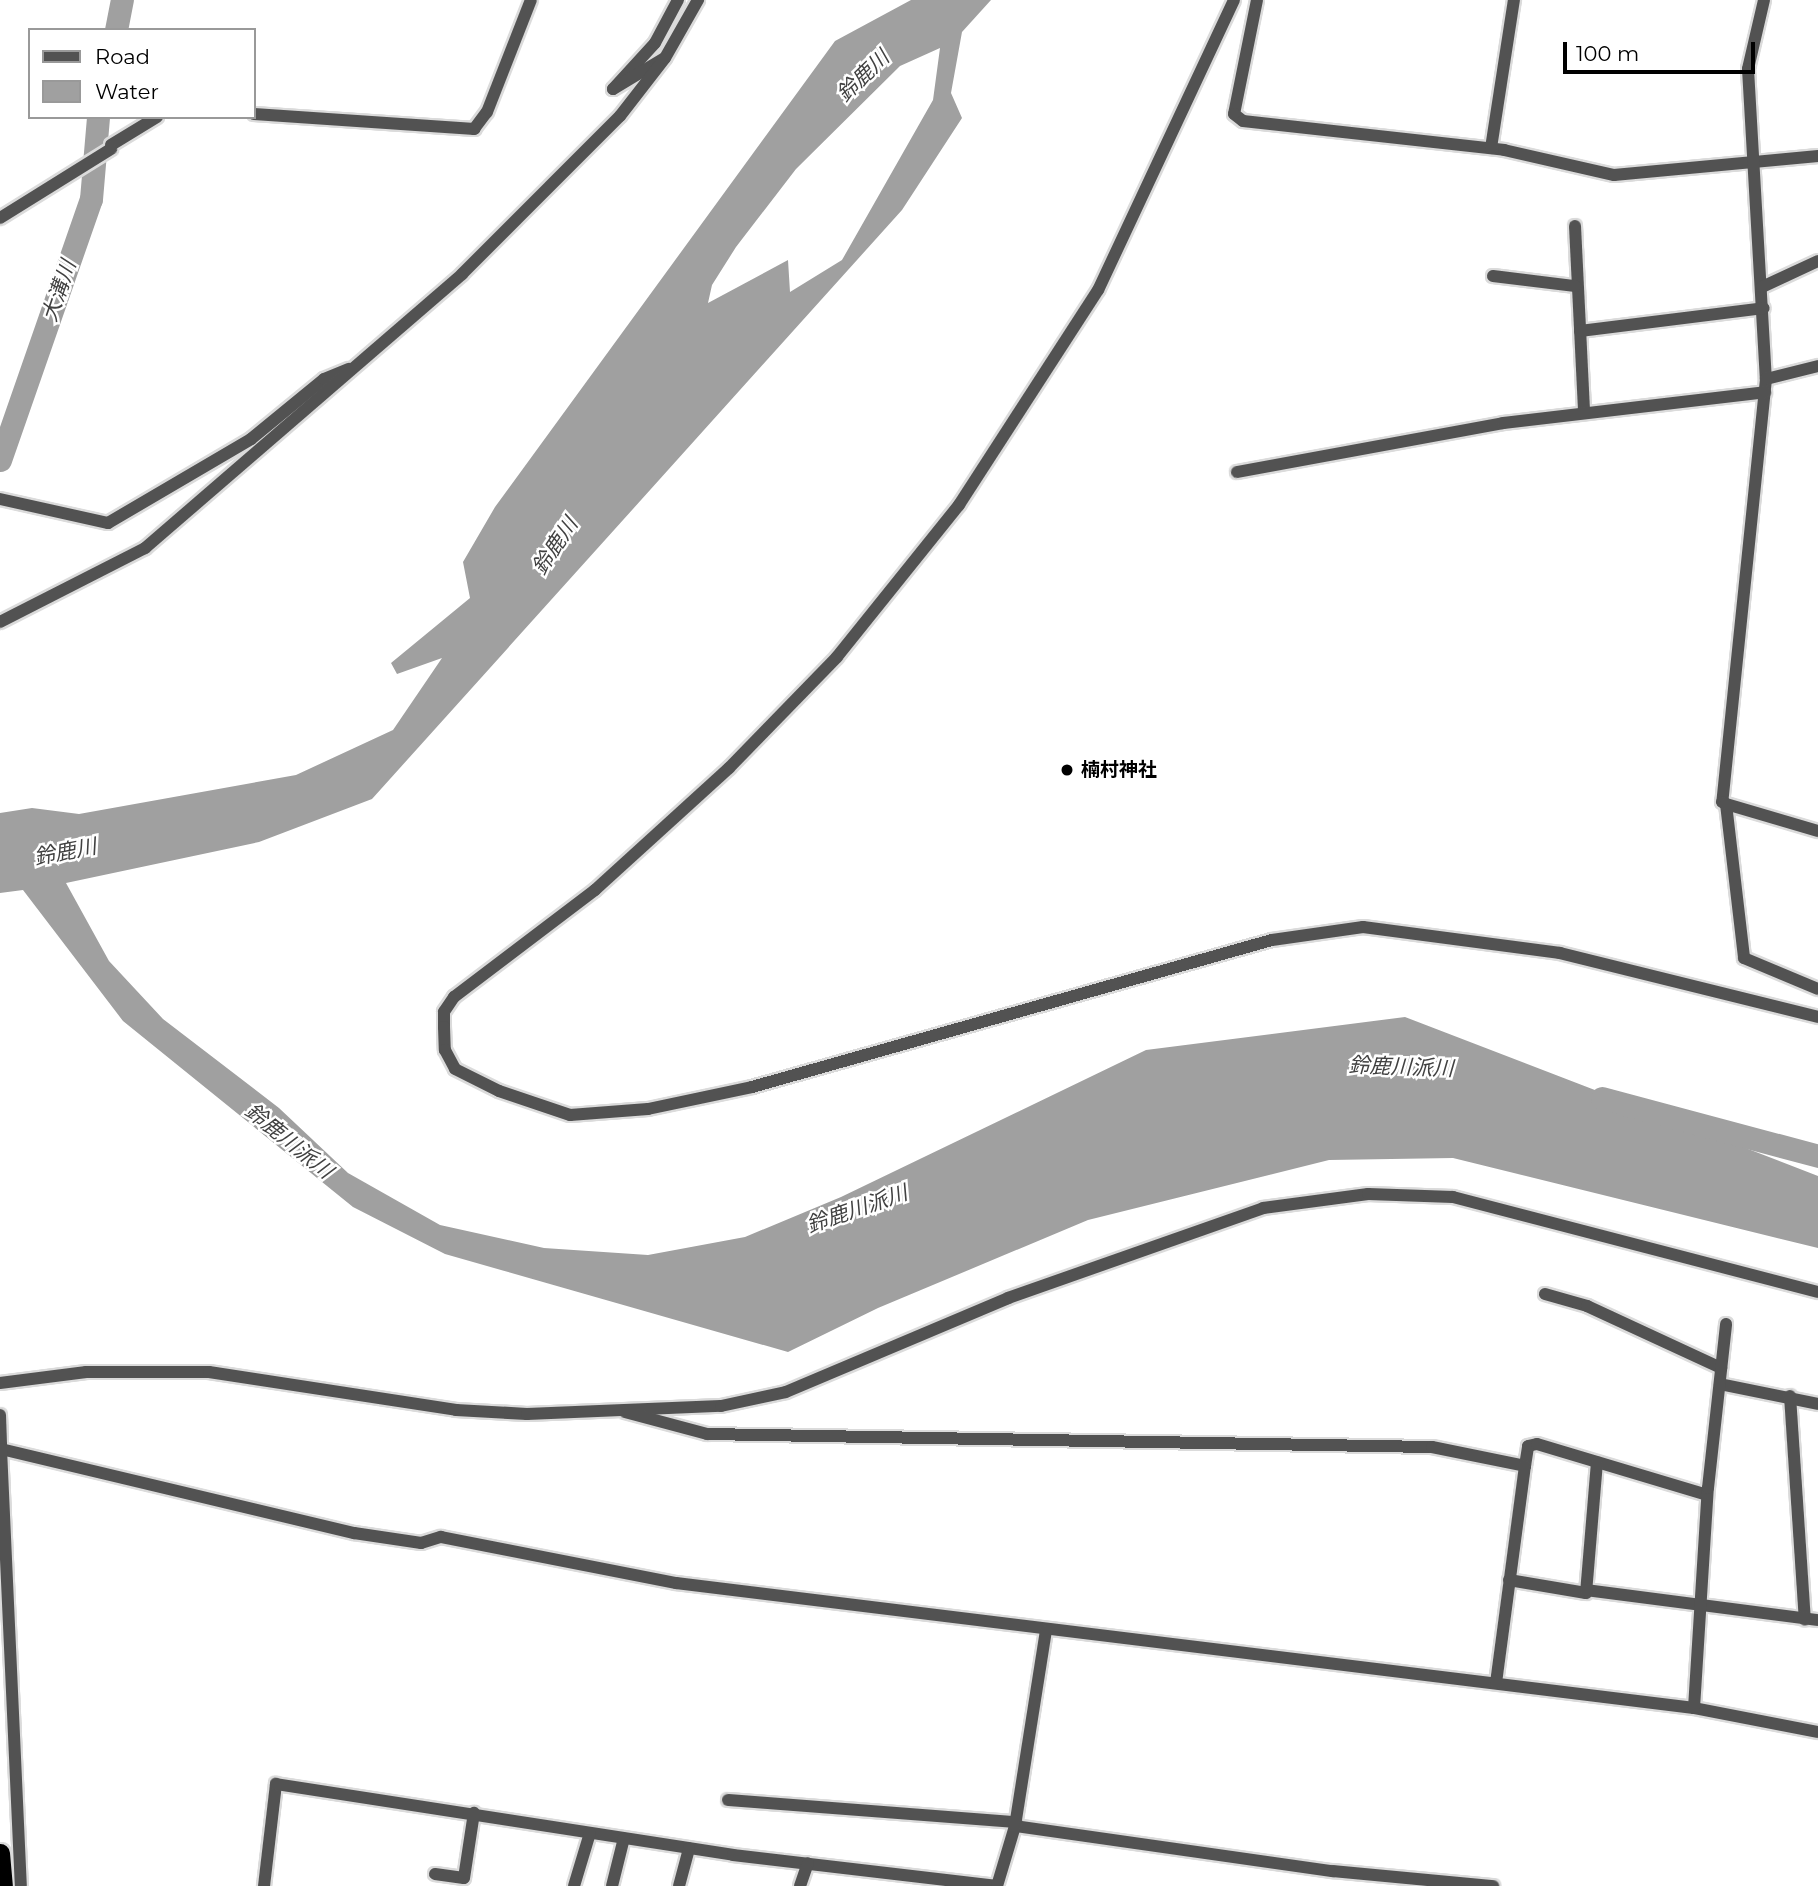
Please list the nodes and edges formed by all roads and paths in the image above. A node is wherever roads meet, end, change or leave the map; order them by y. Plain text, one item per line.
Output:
1 (531, 0) edge
2 (678, 0) edge
3 (698, 0) edge
4 (1234, 0) edge
5 (1257, 0) edge
6 (1514, 0) edge
7 (1764, 0) edge
8 (666, 58) junction
9 (256, 114) edge
10 (154, 119) edge
11 (1491, 148) junction
12 (1818, 156) edge
13 (1752, 162) junction
14 (0, 218) edge
15 (1575, 226) dead end
16 (1818, 261) edge
17 (1493, 276) dead end
18 (1575, 286) junction
19 (1762, 287) junction
20 (1764, 308) junction
21 (1580, 331) junction
22 (1818, 366) edge
23 (354, 368) junction
24 (1766, 385) junction
25 (1584, 410) junction
26 (1237, 472) dead end
27 (0, 499) edge
28 (0, 622) edge
29 (1726, 804) junction
30 (1818, 831) edge
31 (1818, 989) edge
32 (1818, 1017) edge
33 (1818, 1292) edge
34 (1545, 1294) dead end
35 (1726, 1324) dead end
36 (1721, 1368) junction
37 (0, 1383) edge
38 (1720, 1384) junction
39 (1790, 1396) junction
40 (1818, 1404) edge
41 (624, 1412) junction
42 (0, 1415) edge
43 (1, 1449) edge
44 (1597, 1462) junction
45 (1525, 1466) junction
46 (1707, 1495) junction
47 (1509, 1580) junction
48 (1586, 1590) junction
49 (1704, 1605) junction
50 (1812, 1620) edge
51 (1046, 1631) junction
52 (1496, 1683) junction
53 (1694, 1708) junction
54 (1818, 1732) edge
55 (728, 1800) dead end
56 (474, 1812) junction
57 (1015, 1824) junction
58 (590, 1833) junction
59 (624, 1839) junction
60 (690, 1848) junction
61 (0, 1853) edge
62 (808, 1863) junction
63 (435, 1874) dead end
64 (3, 1886) edge
65 (21, 1886) edge
66 (264, 1886) edge
67 (574, 1886) edge
68 (612, 1886) edge
69 (679, 1886) edge
70 (800, 1886) edge
71 (997, 1886) edge
72 (1493, 1886) edge

1 - 9 street
2 - 8 street
3 - 8 street
4 - 32 street
5 - 11 street
6 - 11 street
7 - 13 street
8 - 23 street
10 - 14 street
11 - 13 street
12 - 13 street
13 - 19 street
15 - 18 street
16 - 19 street
17 - 18 street
18 - 21 street
19 - 20 street
20 - 21 street
20 - 24 street
21 - 25 street
22 - 24 street
23 - 27 street
23 - 28 street
24 - 25 street
24 - 29 street
25 - 26 street
29 - 30 street
29 - 31 street
33 - 41 street
34 - 36 street
35 - 36 street
36 - 38 street
37 - 41 street
38 - 39 street
38 - 46 street
39 - 40 street
39 - 50 street
41 - 45 street
42 - 43 street
43 - 51 street
43 - 65 street
44 - 45 street
44 - 46 street
44 - 48 street
45 - 47 street
46 - 49 street
47 - 48 street
47 - 52 street
48 - 49 street
49 - 50 street
49 - 53 street
51 - 52 street
51 - 57 street
52 - 53 street
53 - 54 street
55 - 57 street
56 - 58 street
56 - 63 street
56 - 66 street
57 - 71 street
57 - 72 street
58 - 59 street
58 - 67 street
59 - 60 street
59 - 68 street
60 - 62 street
60 - 69 street
61 - 64 highway
62 - 70 street
62 - 71 street

